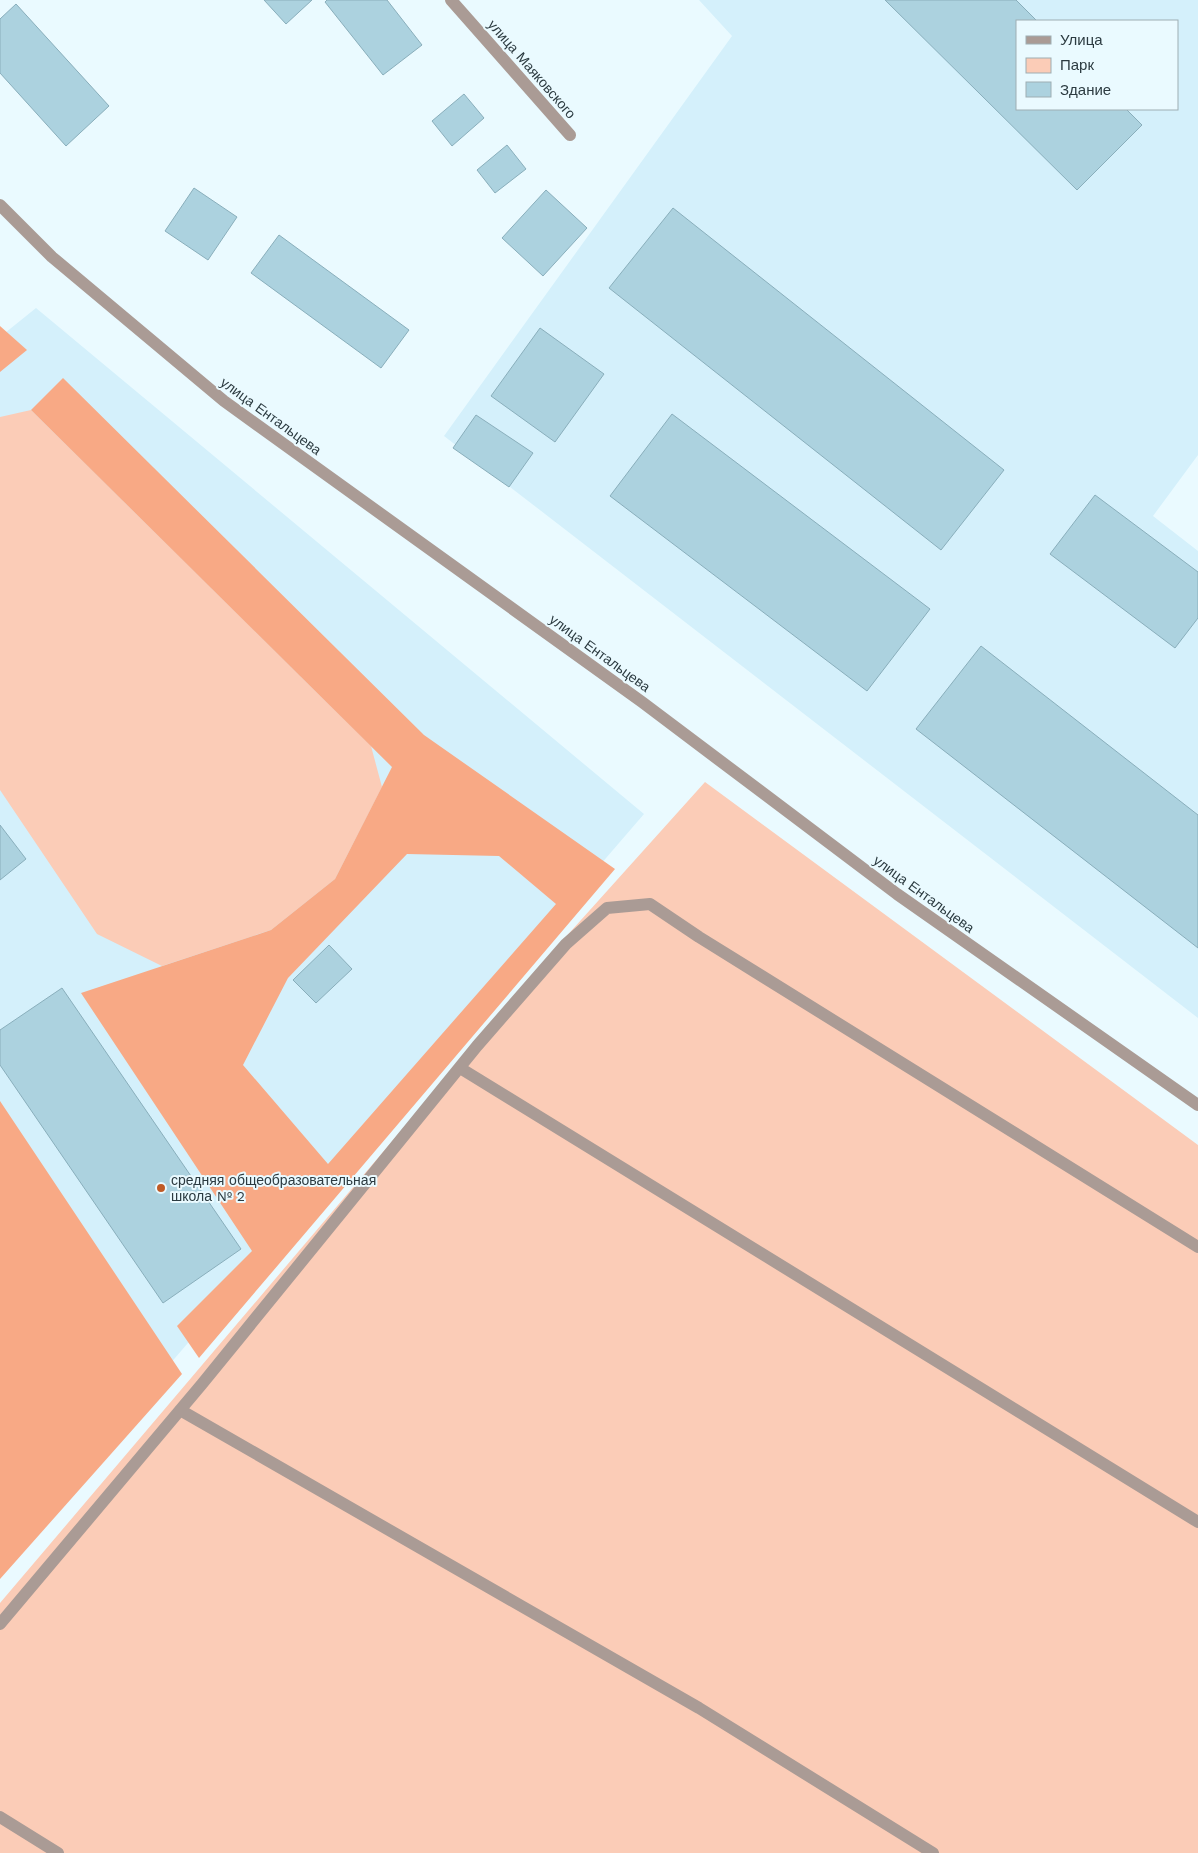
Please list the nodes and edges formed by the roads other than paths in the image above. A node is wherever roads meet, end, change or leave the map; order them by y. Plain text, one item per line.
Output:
1 (451, 0) edge
2 (570, 135) dead end
3 (0, 205) edge
4 (460, 1068) junction
5 (1198, 1105) edge
6 (1198, 1247) edge
7 (180, 1410) junction
8 (1198, 1522) edge
9 (0, 1624) edge
10 (0, 1817) edge
11 (58, 1853) edge
12 (933, 1853) edge

1 - 2 street, улица Маяковского
3 - 5 street, улица Ентальцева
4 - 6 street
4 - 7 street
4 - 8 street
7 - 9 street
7 - 12 street
10 - 11 street

